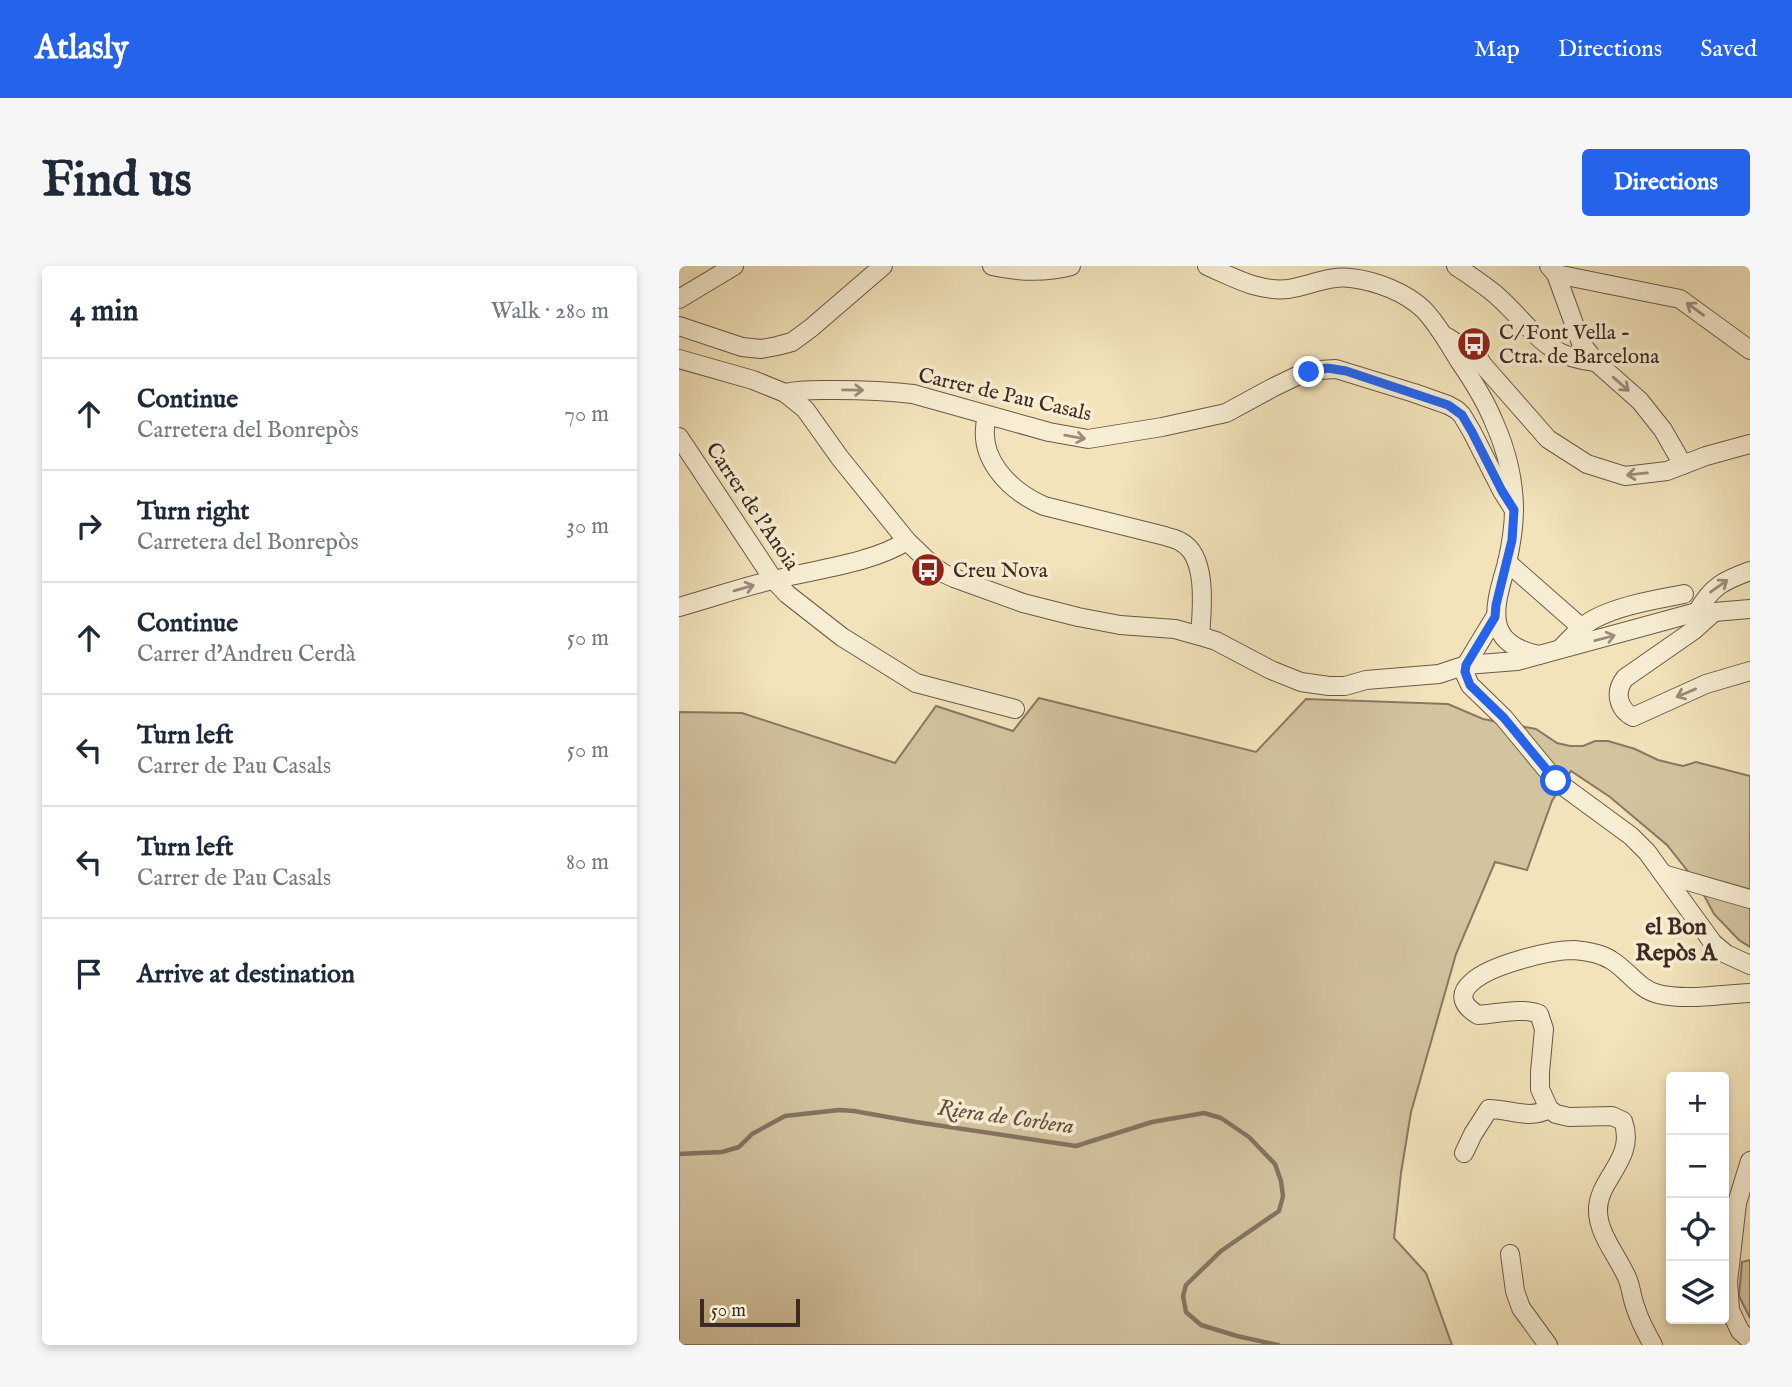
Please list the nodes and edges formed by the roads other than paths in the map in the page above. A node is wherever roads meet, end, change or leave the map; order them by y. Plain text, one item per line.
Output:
1 (734, 266) edge
2 (883, 266) edge
3 (992, 266) edge
4 (1071, 266) edge
5 (1207, 266) edge
6 (1456, 266) edge
7 (1552, 270) edge
8 (1342, 272) edge
9 (1315, 274) edge
10 (679, 299) edge
11 (679, 326) edge
12 (1441, 334) junction
13 (1750, 350) edge
14 (679, 359) edge
15 (1596, 362) junction
16 (1483, 365) junction
17 (1464, 368) junction
18 (785, 393) junction
19 (987, 416) junction
20 (679, 437) edge
21 (1750, 444) edge
22 (1683, 465) junction
23 (1514, 510) junction
24 (907, 541) junction
25 (1507, 562) junction
26 (1750, 570) edge
27 (773, 579) junction
28 (1684, 594) dead end
29 (679, 607) edge
30 (1750, 609) edge
31 (1705, 612) junction
32 (1495, 617) junction
33 (1582, 628) junction
34 (1200, 636) junction
35 (1558, 650) junction
36 (1539, 655) junction
37 (1466, 665) junction
38 (1750, 671) edge
39 (1015, 709) dead end
40 (1663, 874) junction
41 (1750, 899) edge
42 (1750, 965) edge
43 (1750, 993) edge
44 (1549, 1109) junction
45 (1464, 1153) dead end
46 (1750, 1161) edge
47 (1510, 1254) dead end
48 (1750, 1339) edge
49 (1548, 1345) edge
50 (1653, 1345) edge

1 - 10 street
2 - 11 street
3 - 4 street
5 - 9 street
6 - 15 street
13 -> 7 street
7 - 15 street
8 - 9 street
8 - 12 street
12 - 16 street
12 - 17 street
14 - 18 street
15 -> 22 street
16 - 17 street
22 -> 16 street
17 - 23 street
18 -> 19 street, Carrer de Pau Casals
18 - 24 street
19 -> 23 street, Carrer de Pau Casals
19 - 34 street
20 - 27 street, Carrer de l'Anoia
21 - 22 street
23 - 25 street
24 - 27 street
24 - 34 street
25 - 32 street
25 - 33 street
31 -> 26 street
29 -> 27 street
27 - 39 street, Carrer de l'Anoia
28 - 33 street
30 - 31 street
35 -> 31 street
38 -> 31 street
32 - 36 street
32 - 37 street
33 - 35 street
34 - 37 street
35 - 36 street
36 - 37 street
37 - 40 street
40 - 41 street
40 - 42 street
43 - 44 street
44 - 45 street
44 - 50 street
46 - 48 street
47 - 49 street

